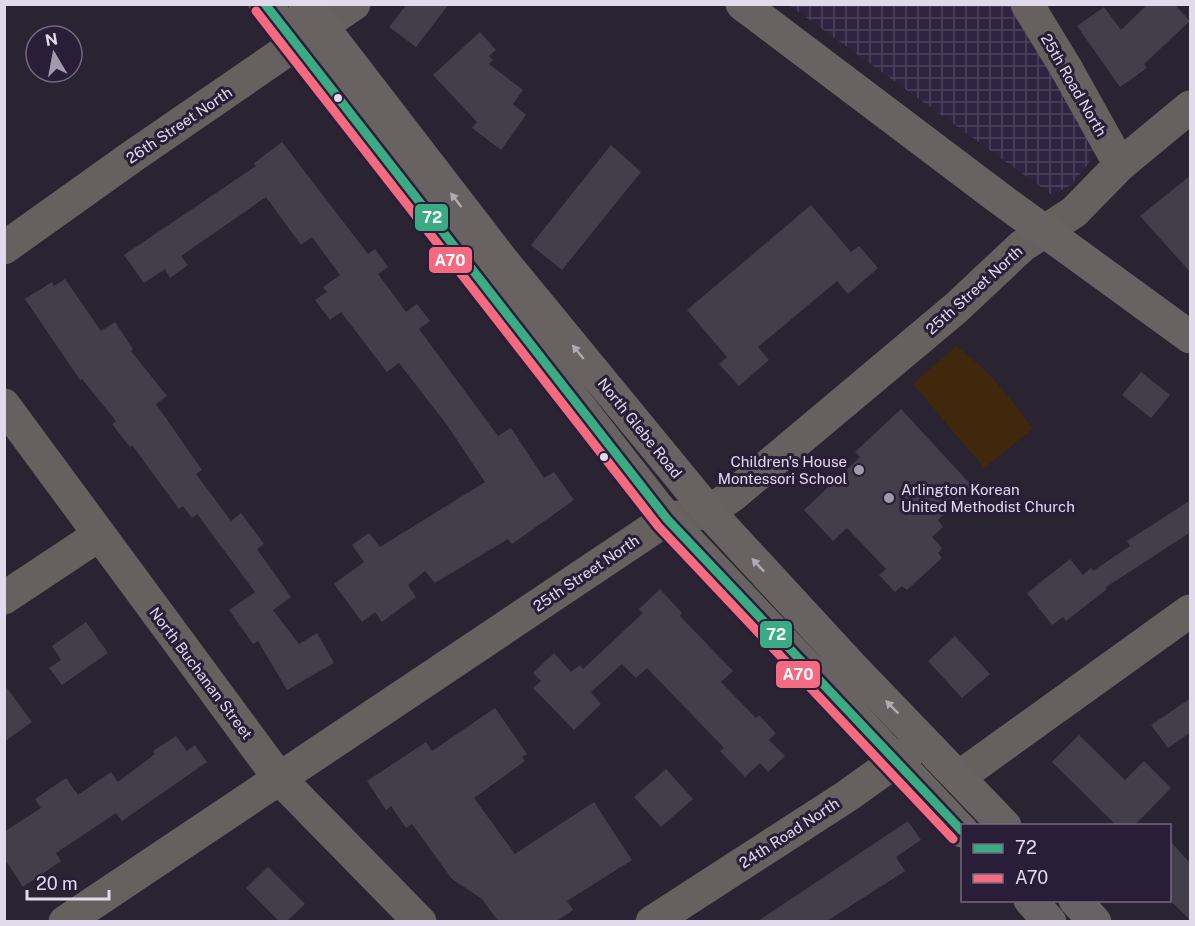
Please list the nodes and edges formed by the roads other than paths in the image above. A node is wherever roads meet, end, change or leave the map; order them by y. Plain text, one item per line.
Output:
1 (265, 4) edge
2 (354, 4) edge
3 (742, 4) edge
4 (1027, 4) edge
5 (308, 24) edge
6 (1191, 107) edge
7 (1120, 165) junction
8 (1045, 231) junction
9 (4, 248) edge
10 (1191, 337) edge
11 (4, 405) edge
12 (709, 512) junction
13 (667, 519) junction
14 (99, 535) junction
15 (4, 598) edge
16 (1191, 611) edge
17 (925, 740) junction
18 (896, 761) junction
19 (959, 777) junction
20 (279, 778) junction
21 (1004, 824) edge
22 (961, 829) edge
23 (1032, 902) edge
24 (1077, 902) edge
25 (65, 921) edge
26 (420, 921) edge
27 (651, 921) edge
28 (1050, 921) edge
29 (1095, 921) edge

1 - 5 main road, North Glebe Road
2 - 5 street, 26th Street North
3 - 8 main road
4 - 7 street, 25th Road North
5 - 9 street, 26th Street North
12 -> 5 main road, North Glebe Road
5 - 13 main road, North Glebe Road
6 - 7 street, 25th Street North
7 - 8 street, 25th Street North
8 - 10 main road
8 - 12 street, 25th Street North
11 - 14 street, North Buchanan Street
12 - 13 street, 25th Street North
17 -> 12 main road, North Glebe Road
13 - 18 main road, North Glebe Road
13 - 20 street, 25th Street North
14 - 15 street
14 - 20 street, North Buchanan Street
16 - 19 street
17 - 18 street, 24th Road North
17 - 19 main road, North Glebe Road
18 - 22 main road, North Glebe Road
18 - 27 street, 24th Road North
19 - 21 main road, North Glebe Road
20 - 25 street, 25th Street North
20 - 26 street, North Buchanan Street
23 - 28 main road
24 - 29 main road

